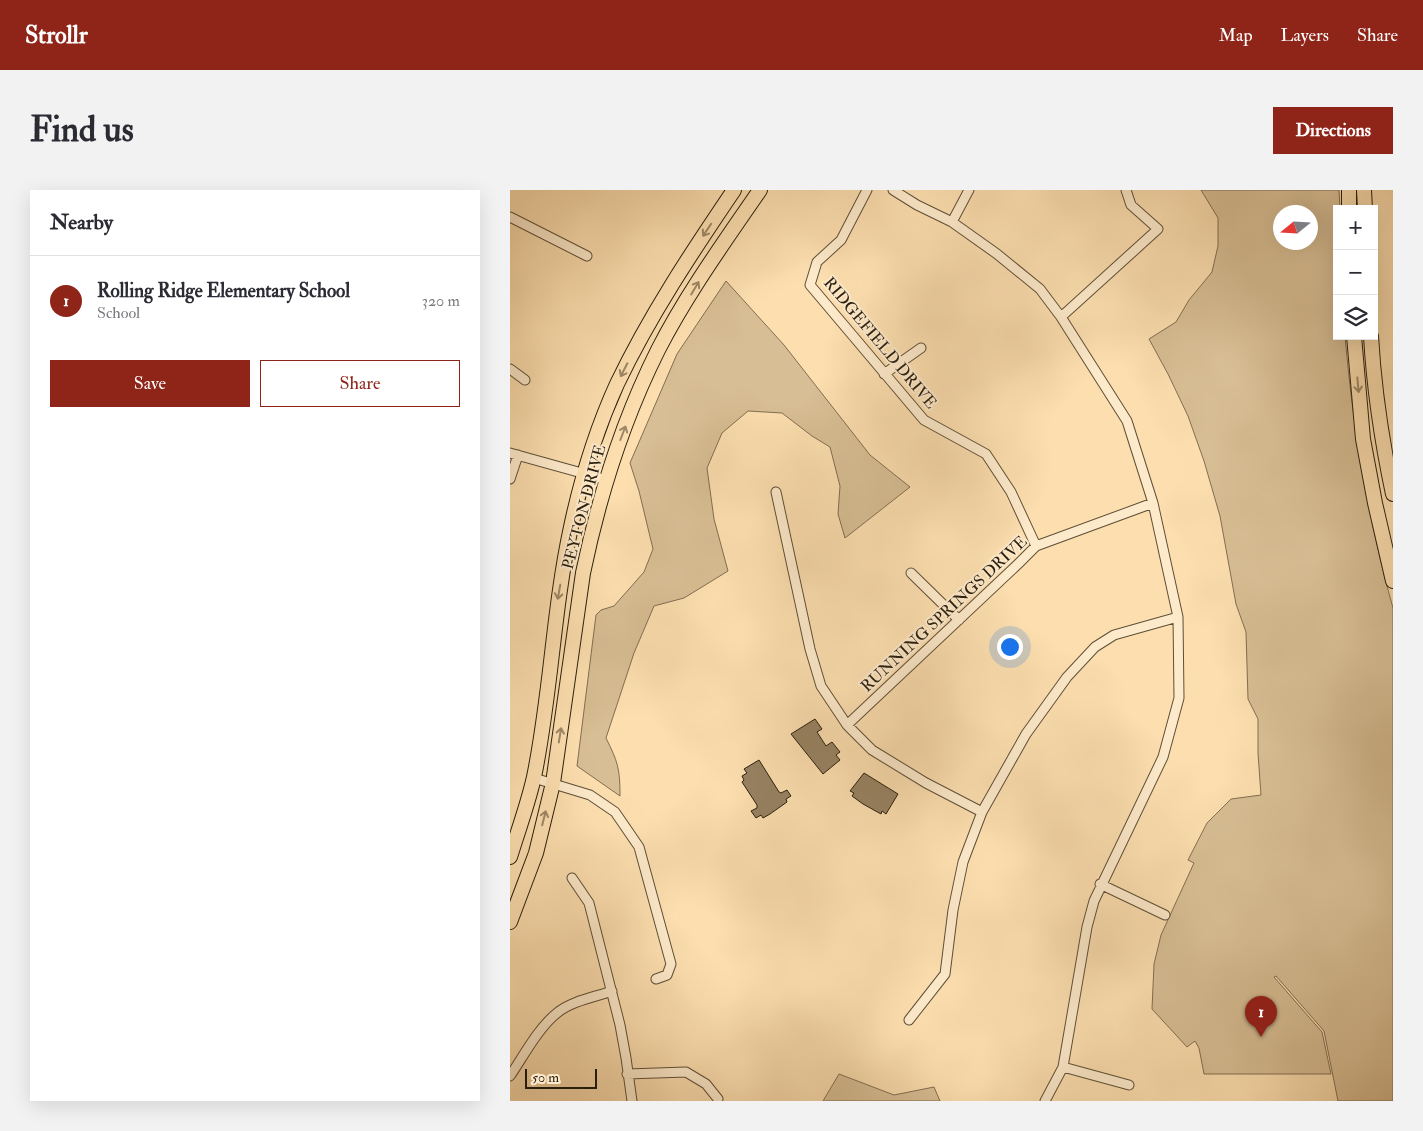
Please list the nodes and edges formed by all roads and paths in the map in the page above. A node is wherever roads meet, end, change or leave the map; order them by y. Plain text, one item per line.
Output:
1 (734, 190) edge
2 (760, 190) edge
3 (867, 190) edge
4 (893, 190) edge
5 (969, 190) edge
6 (1126, 190) edge
7 (1349, 190) edge
8 (1364, 190) edge
9 (1349, 205) edge
10 (1365, 205) edge
11 (510, 217) edge
12 (952, 222) junction
13 (587, 256) dead end
14 (1061, 317) junction
15 (1354, 340) edge
16 (1370, 340) edge
17 (921, 348) dead end
18 (510, 369) edge
19 (884, 374) junction
20 (525, 380) dead end
21 (514, 454) edge
22 (585, 473) junction
23 (510, 479) edge
24 (607, 480) junction
25 (776, 492) dead end
26 (1393, 494) edge
27 (1153, 503) junction
28 (1036, 546) junction
29 (911, 573) dead end
30 (1393, 581) edge
31 (1178, 618) junction
32 (958, 620) junction
33 (847, 725) junction
34 (534, 778) junction
35 (553, 783) junction
36 (982, 812) junction
37 (510, 857) edge
38 (572, 878) dead end
39 (1100, 884) junction
40 (1165, 915) dead end
41 (510, 922) edge
42 (656, 980) dead end
43 (612, 992) junction
44 (909, 1020) dead end
45 (1064, 1067) junction
46 (627, 1074) junction
47 (510, 1076) edge
48 (1129, 1085) dead end
49 (718, 1099) dead end
50 (632, 1101) edge
51 (1045, 1101) edge

1 -> 22 main road, PEYTON DRIVE
24 -> 2 main road, PEYTON DRIVE
3 - 19 street, RIDGEFIELD DRIVE
4 - 12 street
5 - 12 street
6 - 14 street
7 - 9 main road
8 - 10 main road
11 - 13 street
12 - 14 street
14 - 27 street
15 -> 30 main road
16 - 26 main road
17 - 19 street
18 - 20 street
19 - 28 street, RIDGEFIELD DRIVE
21 - 22 street
21 - 23 street
22 - 24 street
22 -> 34 main road, PEYTON DRIVE
35 -> 24 main road, PEYTON DRIVE
25 - 33 street
27 - 28 street, RUNNING SPRINGS DRIVE
27 - 31 street
28 - 32 street, RUNNING SPRINGS DRIVE
29 - 32 street
31 - 36 street
31 - 39 street
32 - 33 street, RUNNING SPRINGS DRIVE
33 - 36 street
34 - 35 street
34 - 37 main road, PEYTON DRIVE
41 -> 35 main road, PEYTON DRIVE
35 - 42 street
36 - 44 street
38 - 43 street
39 - 40 street
39 - 45 street
43 - 46 street
43 - 47 street
45 - 48 street
45 - 51 street
46 - 49 street
46 - 50 street

